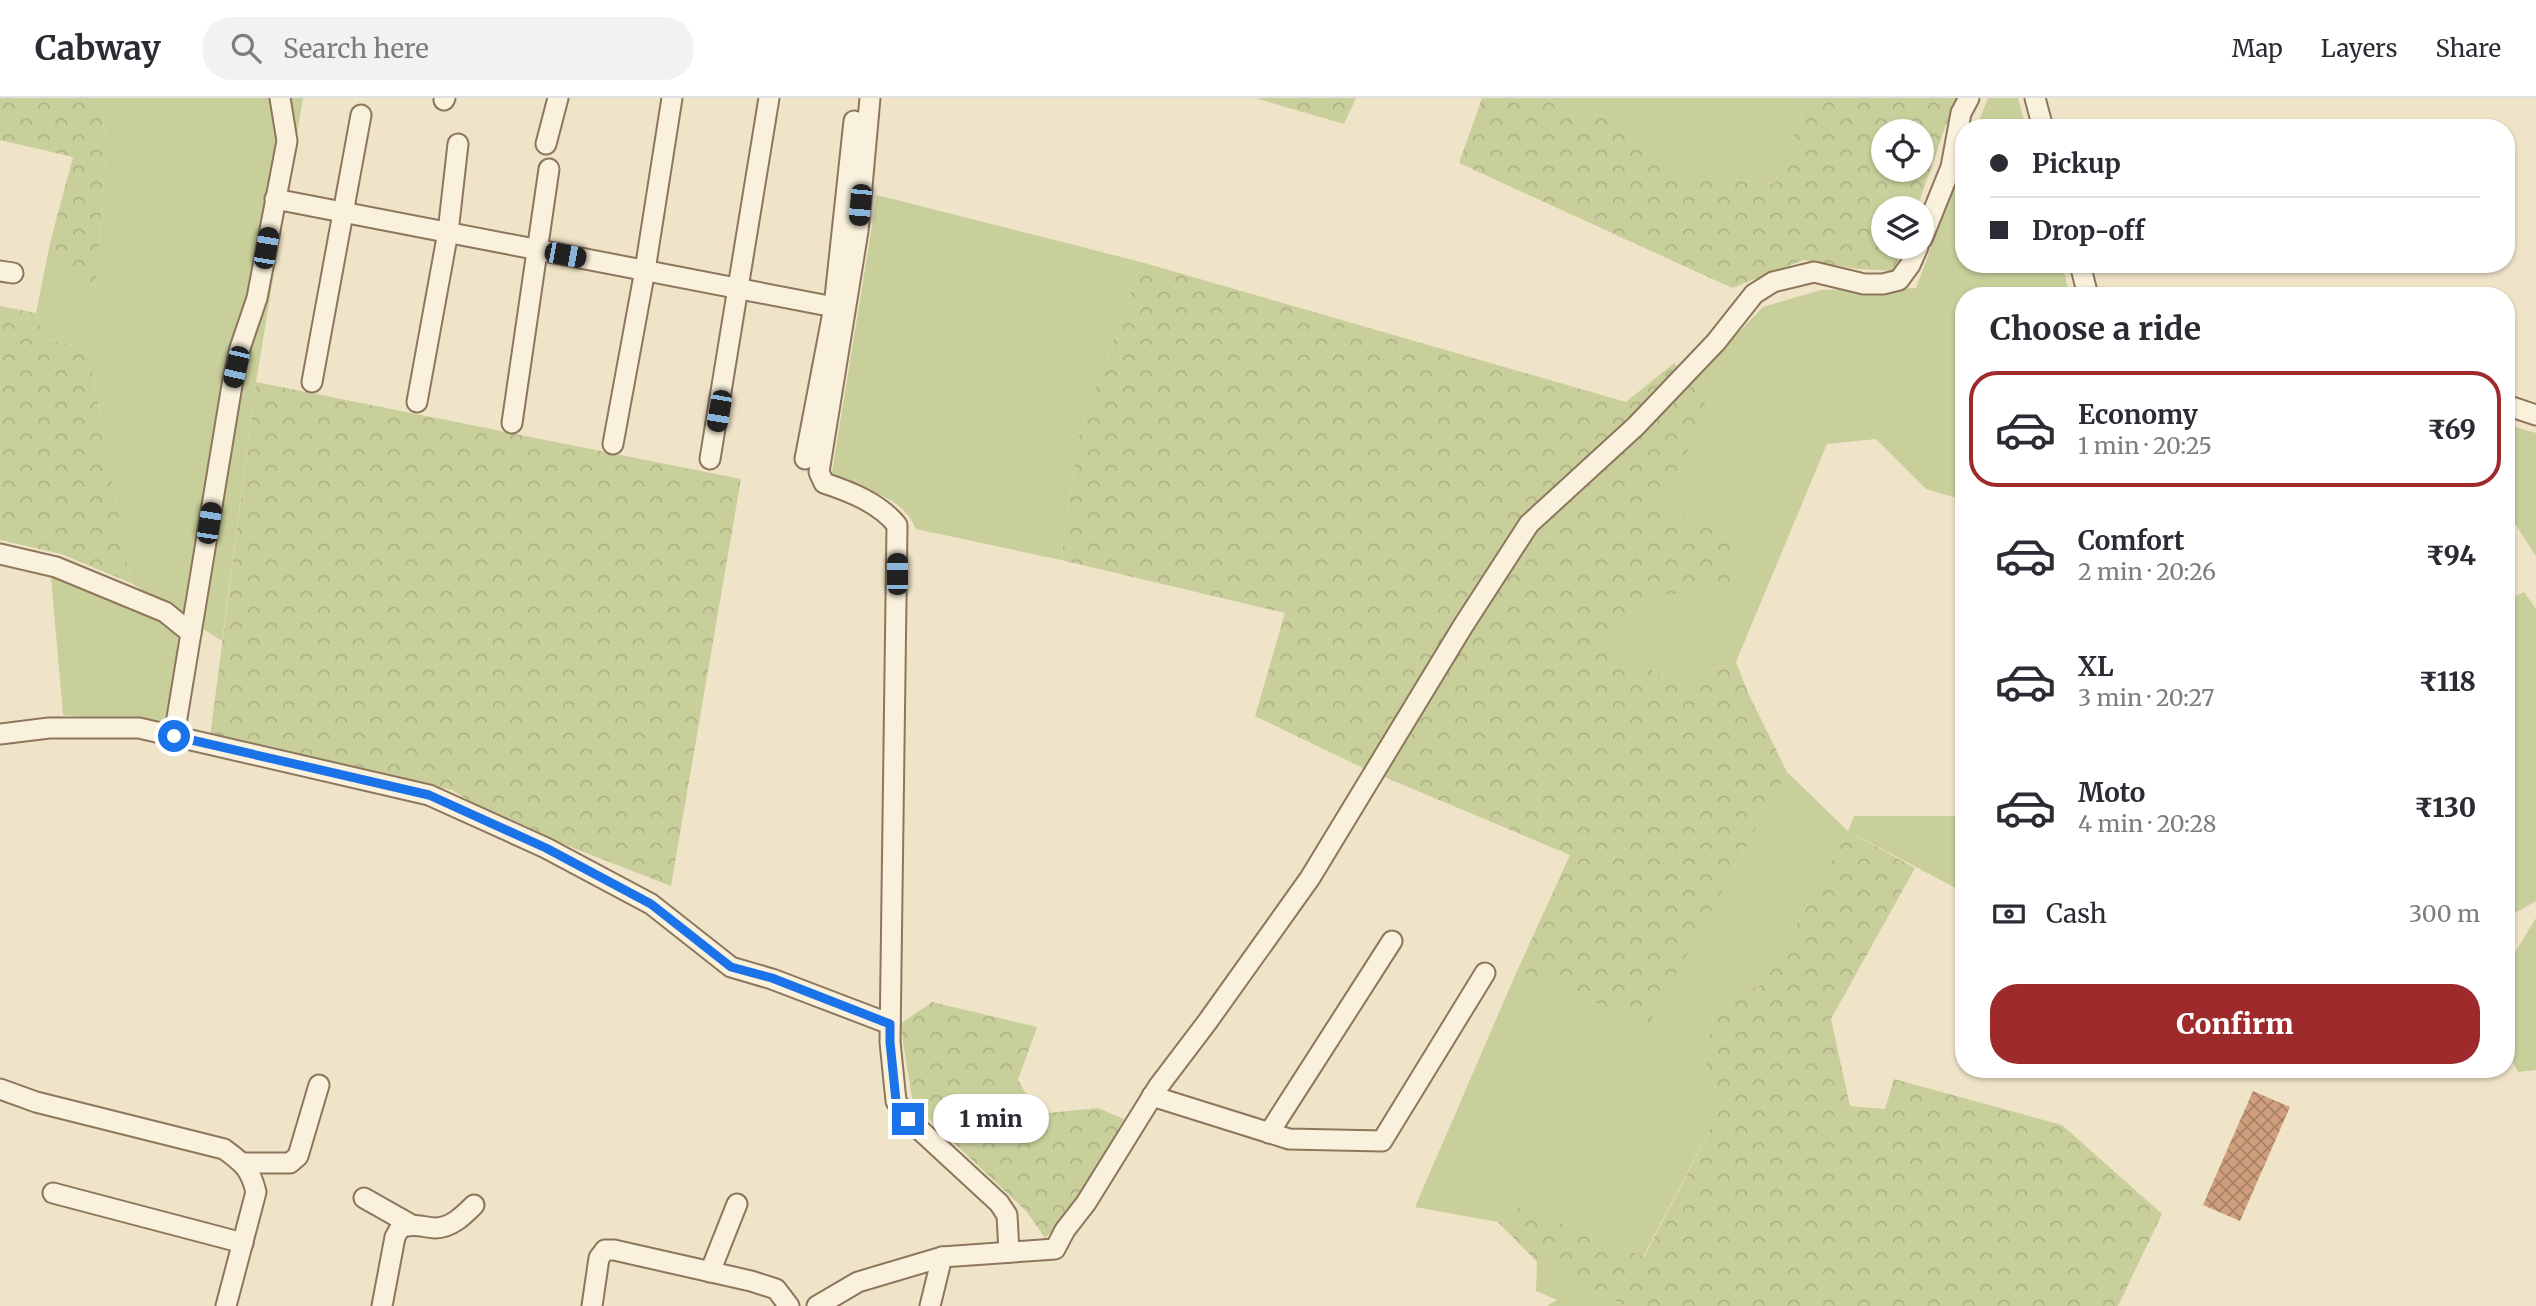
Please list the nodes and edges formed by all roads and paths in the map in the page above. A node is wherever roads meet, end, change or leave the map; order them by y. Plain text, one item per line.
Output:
1 (280, 98) edge
2 (558, 98) edge
3 (672, 98) edge
4 (769, 98) edge
5 (870, 98) edge
6 (1969, 98) edge
7 (2035, 98) edge
8 (361, 115) dead end
9 (1960, 119) edge
10 (2041, 119) edge
11 (854, 121) dead end
12 (458, 144) dead end
13 (546, 144) dead end
14 (1955, 145) edge
15 (549, 169) dead end
16 (275, 199) junction
17 (1934, 209) edge
18 (342, 212) junction
19 (448, 232) junction
20 (539, 250) junction
21 (1913, 259) edge
22 (645, 270) junction
23 (739, 288) junction
24 (834, 307) junction
25 (312, 382) dead end
26 (417, 402) dead end
27 (2515, 408) edge
28 (2536, 415) edge
29 (512, 423) dead end
30 (613, 444) dead end
31 (710, 459) dead end
32 (805, 459) dead end
33 (0, 554) edge
34 (191, 633) junction
35 (0, 734) edge
36 (174, 736) junction
37 (1392, 941) dead end
38 (1485, 973) dead end
39 (890, 1024) junction
40 (319, 1086) dead end
41 (0, 1089) edge
42 (1152, 1096) junction
43 (1269, 1133) junction
44 (244, 1163) junction
45 (53, 1193) dead end
46 (364, 1198) dead end
47 (737, 1204) dead end
48 (474, 1205) dead end
49 (410, 1224) junction
50 (243, 1243) junction
51 (1009, 1252) junction
52 (942, 1257) junction
53 (710, 1272) junction
54 (226, 1306) edge
55 (382, 1306) edge
56 (592, 1306) edge
57 (789, 1306) edge
58 (817, 1306) edge
59 (930, 1306) edge

1 - 16 street
2 - 13 street
3 - 22 street
4 - 23 street
5 - 39 street
6 - 9 street
7 - 10 street
8 - 18 street
11 - 24 street
12 - 19 street
14 - 17 street
15 - 20 street
16 - 18 street
16 - 34 street
18 - 19 street
18 - 25 street
19 - 20 street
19 - 26 street
20 - 22 street
20 - 29 street
21 - 42 street
22 - 23 street
22 - 30 street
23 - 24 street
23 - 31 street
24 - 32 street
27 - 28 street
33 - 34 street
34 - 36 street
35 - 36 street
36 - 39 street
37 - 43 street
38 - 43 street
39 - 51 street
40 - 44 street
41 - 44 street
42 - 43 street
42 - 51 street
44 - 50 street
45 - 50 street
46 - 49 street
47 - 53 street
48 - 49 street
49 - 55 street
50 - 54 street
51 - 52 street
52 - 58 street
52 - 59 street
53 - 56 street
53 - 57 street

